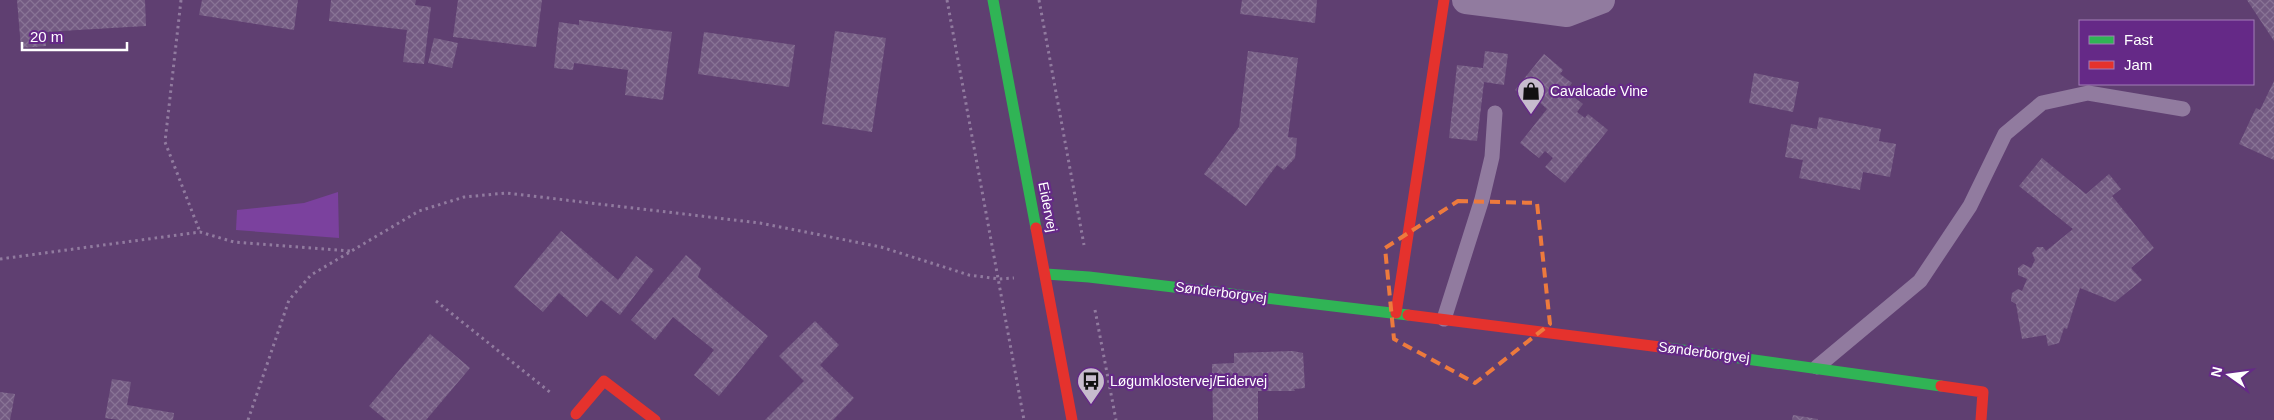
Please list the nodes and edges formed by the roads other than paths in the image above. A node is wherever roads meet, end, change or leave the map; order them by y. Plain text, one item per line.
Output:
1 (993, 0) edge
2 (1444, 0) edge
3 (1466, 0) edge
4 (1601, 0) edge
5 (2183, 109) dead end
6 (1495, 113) dead end
7 (1046, 274) junction
8 (1396, 313) junction
9 (1444, 319) junction
10 (1818, 367) junction
11 (576, 414) road end
12 (655, 420) edge
13 (1072, 420) edge
14 (1981, 420) edge

1 - 7 street, Eidervej
2 - 8 street
3 - 4 street
5 - 10 lane
6 - 9 lane
7 - 8 street, Sønderborgvej
7 - 13 street, Eidervej
8 - 9 street, Sønderborgvej
9 - 10 street, Sønderborgvej
10 - 14 street, Sønderborgvej
11 - 12 street

